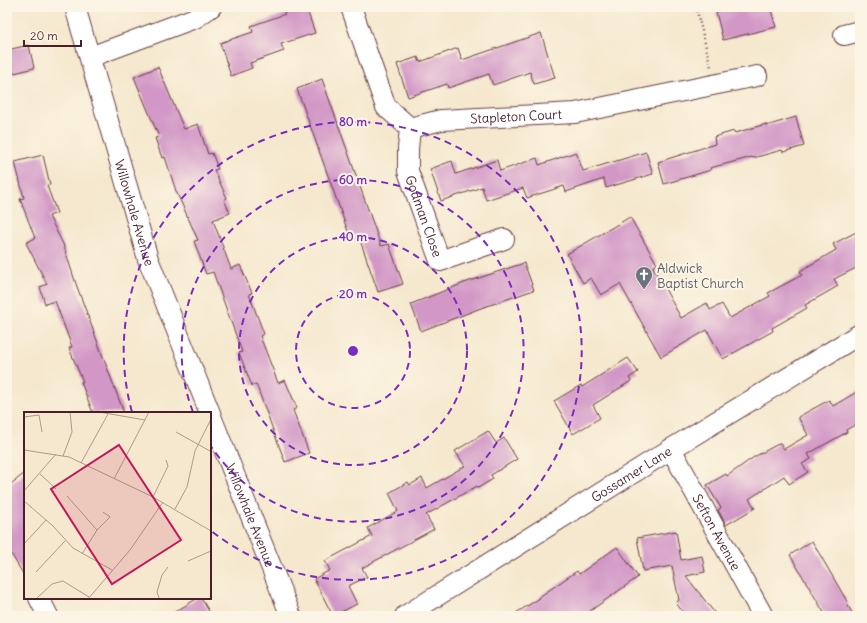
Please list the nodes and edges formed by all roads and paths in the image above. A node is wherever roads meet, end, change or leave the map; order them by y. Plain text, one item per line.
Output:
1 (75, 7) edge
2 (211, 7) edge
3 (351, 7) edge
4 (696, 7) edge
5 (90, 58) junction
6 (757, 76) dead end
7 (716, 84) junction
8 (410, 128) junction
9 (504, 239) dead end
10 (860, 334) edge
11 (210, 412) edge
12 (211, 416) edge
13 (671, 449) junction
14 (40, 599) edge
15 (48, 616) edge
16 (291, 616) edge
17 (405, 616) edge
18 (763, 616) edge

1 - 5 street, Willowhale Avenue
2 - 5 street
3 - 8 street
4 - 7 path
5 - 11 street, Willowhale Avenue
6 - 7 street, Stapleton Court
7 - 8 street, Stapleton Court
8 - 9 street, Godman Close
10 - 13 street, Gossamer Lane
12 - 16 street, Willowhale Avenue
13 - 17 street, Gossamer Lane
13 - 18 street, Sefton Avenue
14 - 15 street

